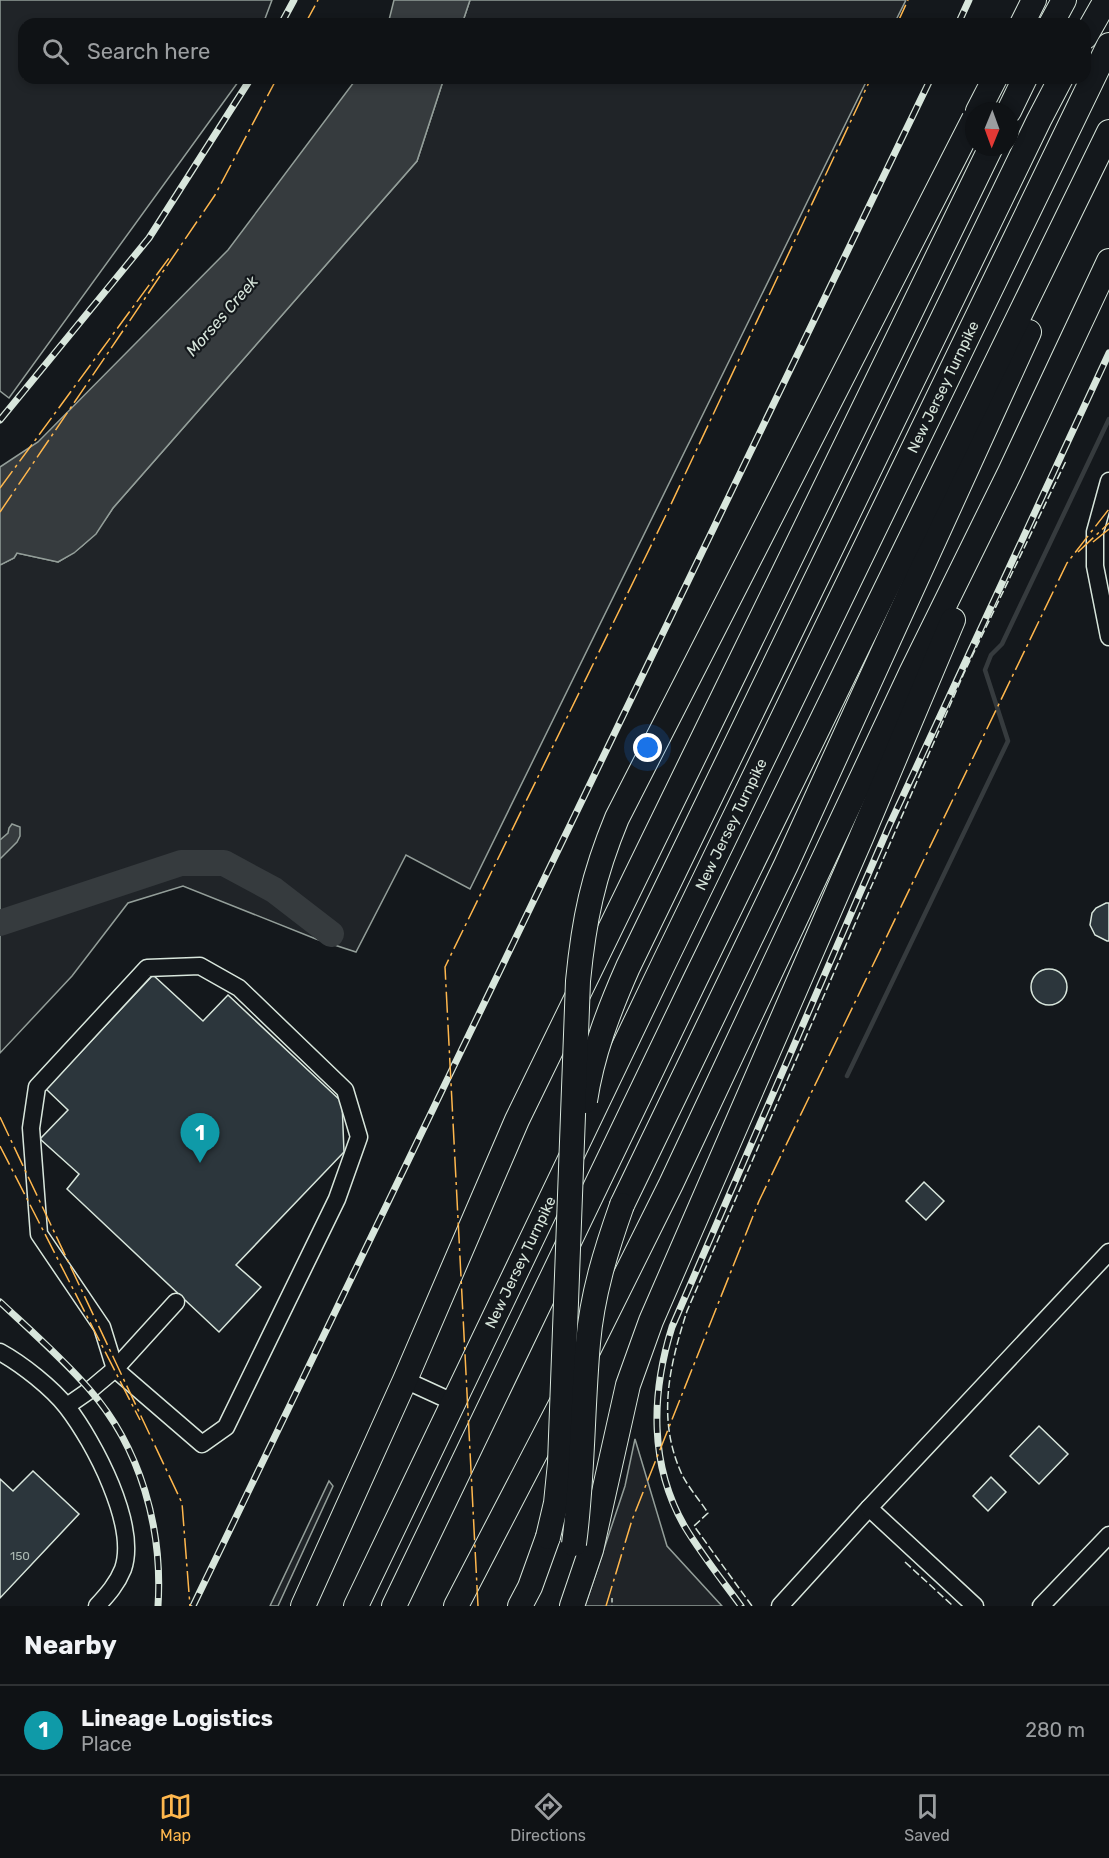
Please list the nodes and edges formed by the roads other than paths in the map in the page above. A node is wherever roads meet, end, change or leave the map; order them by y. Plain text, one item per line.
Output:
1 (1034, 0) edge
2 (1064, 0) edge
3 (1106, 0) edge
4 (1025, 18) edge
5 (1054, 18) edge
6 (1091, 26) edge
7 (1109, 45) edge
8 (1091, 82) edge
9 (992, 84) edge
10 (1022, 84) edge
11 (1058, 84) edge
12 (1090, 84) edge
13 (983, 102) edge
14 (1013, 102) edge
15 (1109, 132) edge
16 (965, 137) edge
17 (987, 156) edge
18 (1109, 261) edge
19 (964, 450) junction
20 (1010, 472) junction
21 (1109, 481) edge
22 (1095, 566) junction
23 (1109, 579) edge
24 (1109, 638) edge
25 (571, 1210) junction
26 (1109, 1252) edge
27 (176, 1302) dead end
28 (0, 1352) edge
29 (115, 1369) junction
30 (405, 1380) junction
31 (455, 1402) junction
32 (67, 1407) junction
33 (869, 1508) junction
34 (1109, 1535) edge
35 (97, 1606) edge
36 (303, 1606) edge
37 (356, 1606) edge
38 (394, 1606) edge
39 (456, 1606) edge
40 (520, 1606) edge
41 (557, 1606) edge
42 (572, 1606) edge
43 (780, 1606) edge
44 (975, 1606) edge
45 (1041, 1606) edge

1 - 4 highway
2 - 5 highway
3 - 6 highway
7 - 8 highway, New Jersey Turnpike
9 - 13 highway
10 - 14 highway
11 - 25 highway, bridge
12 - 31 highway, New Jersey Turnpike
15 - 19 highway
16 - 25 highway, bridge
17 - 30 highway
18 - 20 highway
19 - 38 highway
19 - 41 highway, bridge
20 - 39 highway
20 - 42 highway
21 - 22 lane
22 - 23 lane
22 - 24 lane
25 - 40 highway, bridge
26 - 33 lane
27 - 29 lane
28 - 32 lane
29 - 29 lane
29 - 32 lane
30 - 31 lane
30 - 36 highway
31 - 37 highway, New Jersey Turnpike
32 - 35 lane
33 - 43 lane
33 - 44 lane
34 - 45 lane

